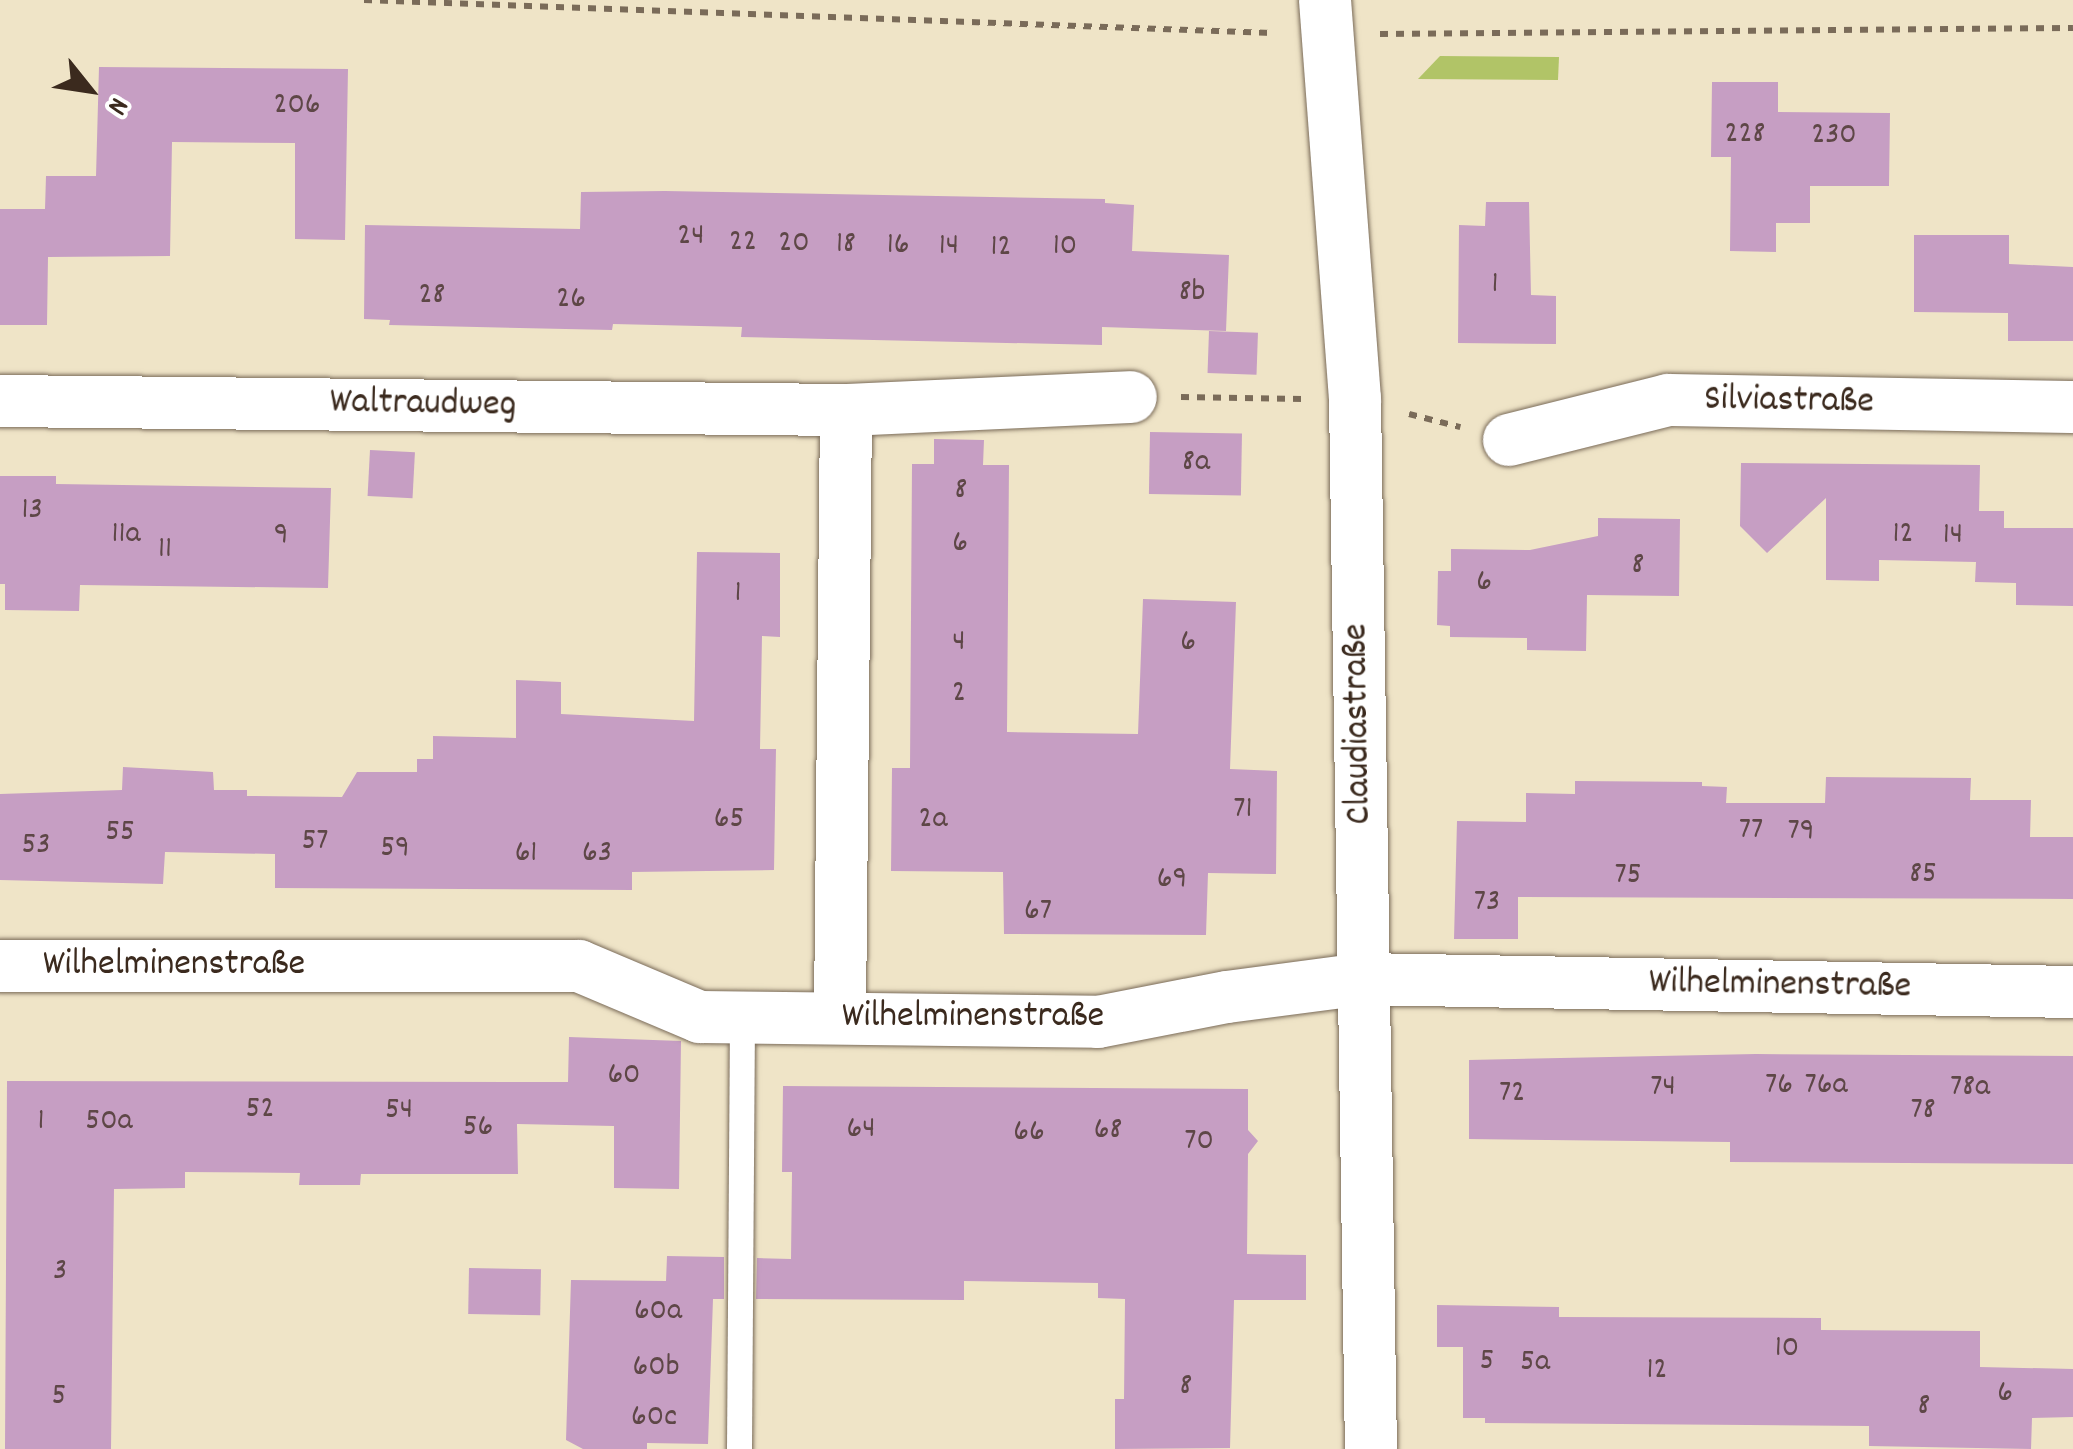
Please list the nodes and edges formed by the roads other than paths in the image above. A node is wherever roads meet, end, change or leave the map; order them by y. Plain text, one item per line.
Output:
1 (1325, 17) edge
2 (1130, 397) road end
3 (0, 401) edge
4 (2073, 407) edge
5 (846, 410) junction
6 (1509, 440) road end
7 (0, 966) edge
8 (1363, 979) junction
9 (2073, 992) edge
10 (742, 1017) junction
11 (840, 1018) junction
12 (739, 1449) edge
13 (1371, 1449) edge

1 - 8 street, Claudiastraße
2 - 5 street, Waltraudweg
3 - 5 street, Waltraudweg
4 - 6 street, Silviastraße
5 - 11 street
7 - 10 street, Wilhelminenstraße
8 - 9 street, Wilhelminenstraße
8 - 11 street, Wilhelminenstraße
8 - 13 street, Claudiastraße
10 - 11 street, Wilhelminenstraße
10 - 12 lane

